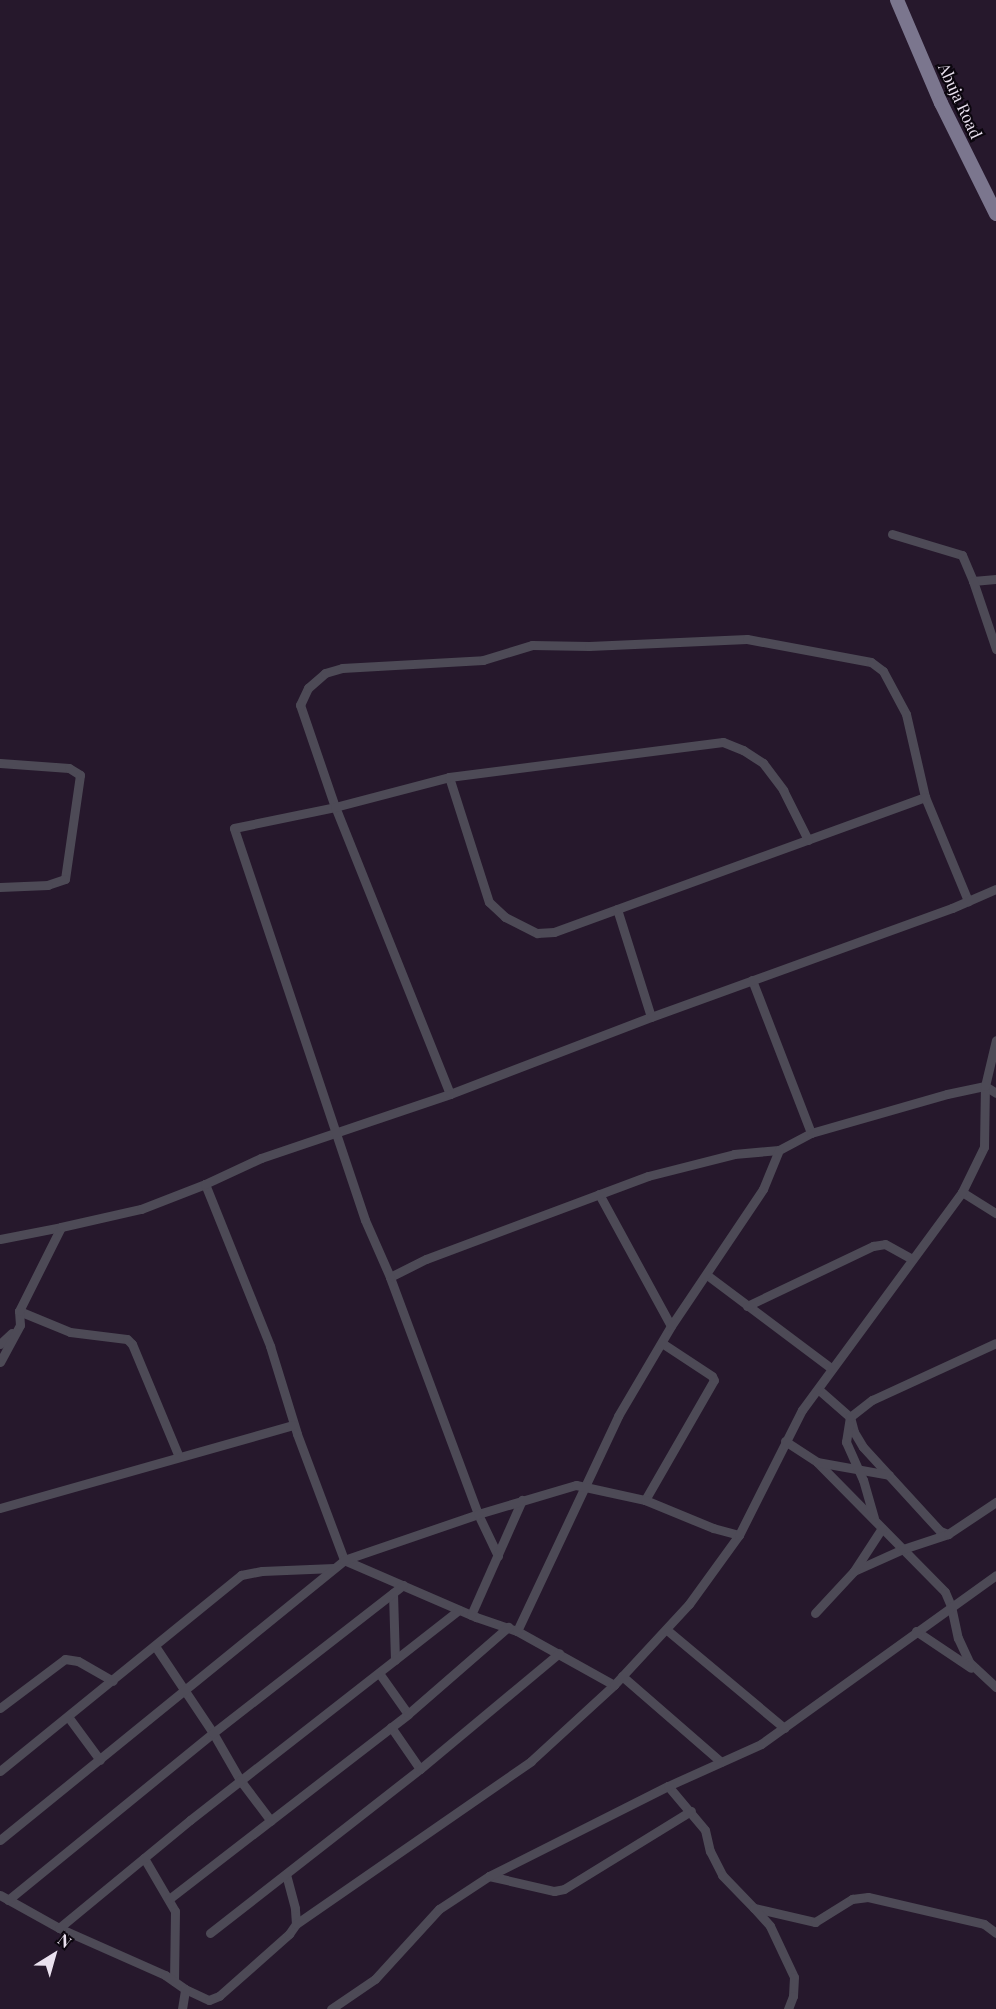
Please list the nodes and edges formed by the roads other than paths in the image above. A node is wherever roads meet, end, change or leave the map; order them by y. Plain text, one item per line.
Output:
1 (897, 0) edge
2 (996, 214) edge
3 (892, 534) dead end
4 (996, 579) edge
5 (973, 581) junction
6 (996, 649) edge
7 (0, 763) edge
8 (449, 777) junction
9 (925, 797) junction
10 (335, 807) junction
11 (808, 840) junction
12 (0, 887) edge
13 (996, 889) edge
14 (968, 901) junction
15 (617, 909) junction
16 (752, 980) junction
17 (651, 1017) junction
18 (996, 1040) edge
19 (985, 1086) junction
20 (450, 1094) junction
21 (996, 1094) edge
22 (334, 1132) junction
23 (811, 1133) junction
24 (779, 1150) junction
25 (205, 1184) junction
26 (962, 1192) junction
27 (599, 1194) junction
28 (996, 1213) edge
29 (61, 1227) junction
30 (0, 1239) edge
31 (912, 1259) junction
32 (707, 1275) junction
33 (390, 1277) junction
34 (747, 1306) junction
35 (19, 1311) junction
36 (20, 1325) junction
37 (671, 1326) junction
38 (662, 1342) junction
39 (996, 1343) edge
40 (0, 1344) edge
41 (0, 1362) edge
42 (832, 1369) junction
43 (818, 1389) junction
44 (850, 1417) junction
45 (294, 1425) junction
46 (785, 1441) junction
47 (179, 1457) junction
48 (817, 1462) junction
49 (858, 1468) junction
50 (889, 1475) junction
51 (584, 1485) junction
52 (522, 1500) junction
53 (645, 1500) junction
54 (996, 1502) edge
55 (0, 1508) edge
56 (478, 1514) junction
57 (874, 1521) junction
58 (882, 1528) junction
59 (948, 1534) junction
60 (739, 1535) junction
61 (903, 1549) junction
62 (498, 1556) junction
63 (344, 1560) junction
64 (334, 1568) junction
65 (854, 1571) junction
66 (996, 1575) edge
67 (403, 1586) junction
68 (393, 1593) junction
69 (951, 1606) junction
70 (459, 1610) junction
71 (814, 1613) dead end
72 (471, 1615) junction
73 (513, 1629) junction
74 (666, 1630) junction
75 (916, 1630) junction
76 (155, 1646) junction
77 (559, 1653) junction
78 (395, 1660) junction
79 (379, 1673) junction
80 (978, 1674) junction
81 (622, 1676) junction
82 (113, 1681) junction
83 (614, 1685) junction
84 (996, 1687) edge
85 (186, 1689) junction
86 (0, 1708) edge
87 (408, 1714) junction
88 (69, 1718) junction
89 (391, 1727) junction
90 (784, 1728) junction
91 (213, 1733) junction
92 (100, 1760) junction
93 (721, 1762) junction
94 (420, 1769) junction
95 (0, 1771) edge
96 (240, 1780) junction
97 (668, 1786) junction
98 (690, 1811) junction
99 (271, 1821) junction
100 (0, 1840) edge
101 (144, 1858) junction
102 (286, 1874) junction
103 (489, 1876) junction
104 (4, 1898) edge
105 (169, 1899) junction
106 (753, 1908) junction
107 (996, 1923) edge
108 (296, 1924) junction
109 (984, 1924) junction
110 (59, 1928) junction
111 (210, 1933) dead end
112 (996, 1933) edge
113 (174, 1981) junction
114 (185, 1989) junction
115 (182, 2009) edge
116 (331, 2009) edge
117 (788, 2009) edge

1 - 2 main road, Abuja Road
3 - 5 street
4 - 5 street
5 - 6 street
7 - 12 street
8 - 10 street
8 - 11 street
8 - 15 street
9 - 10 street
9 - 11 street
9 - 14 street
10 - 20 street
10 - 22 street
11 - 15 street
13 - 14 street
14 - 16 street
15 - 17 street
16 - 17 street
16 - 23 street
17 - 20 street
18 - 19 street
19 - 21 street
19 - 23 street
19 - 26 street
20 - 22 street
22 - 25 street
22 - 33 street
23 - 24 street
24 - 27 street
24 - 32 street
25 - 29 street
25 - 45 street
26 - 28 street
26 - 31 street
27 - 33 street
27 - 37 street
29 - 30 street
29 - 35 street
31 - 34 street
31 - 42 street
32 - 34 street
32 - 37 street
33 - 56 street
34 - 42 street
35 - 36 street
35 - 47 street
36 - 40 street
36 - 41 street
37 - 38 street
38 - 51 street
38 - 53 street
39 - 44 street
42 - 43 street
43 - 44 street
43 - 46 street
44 - 49 street
44 - 50 street
45 - 47 street
45 - 63 street
46 - 48 street
46 - 60 street
47 - 55 street
48 - 49 street
48 - 57 street
49 - 50 street
49 - 57 street
50 - 59 street
51 - 52 street
51 - 53 street
51 - 73 street
52 - 56 street
52 - 62 street
53 - 60 street
54 - 59 street
56 - 62 street
56 - 63 street
57 - 58 street
58 - 61 street
58 - 65 street
59 - 61 street
60 - 74 street
61 - 65 street
61 - 69 street
62 - 72 street
63 - 64 street
63 - 67 street
64 - 76 street
64 - 85 street
65 - 71 street
66 - 69 street
67 - 68 street
67 - 70 street
68 - 78 street
68 - 91 street
69 - 75 street
69 - 80 street
70 - 72 street
70 - 78 street
72 - 73 street
73 - 77 street
73 - 87 street
74 - 81 street
74 - 90 street
75 - 80 street
75 - 90 street
76 - 82 street
76 - 85 street
77 - 83 street
77 - 94 street
78 - 79 street
79 - 87 street
79 - 96 street
80 - 84 street
81 - 83 street
81 - 93 street
82 - 86 street
82 - 88 street
83 - 108 street
85 - 91 street
85 - 92 street
87 - 89 street
88 - 92 street
88 - 95 street
89 - 94 street
89 - 99 street
90 - 93 street
91 - 96 street
91 - 104 street
92 - 100 street
93 - 97 street
94 - 102 street
96 - 99 street
96 - 101 street
97 - 98 street
97 - 103 street
98 - 103 street
98 - 106 street
99 - 105 street
101 - 105 street
101 - 110 street
102 - 108 street
102 - 111 street
103 - 116 street
104 - 110 street
105 - 113 street
106 - 109 street
106 - 117 street
107 - 109 street
108 - 114 street
109 - 112 street
110 - 113 street
113 - 114 street
114 - 115 street

